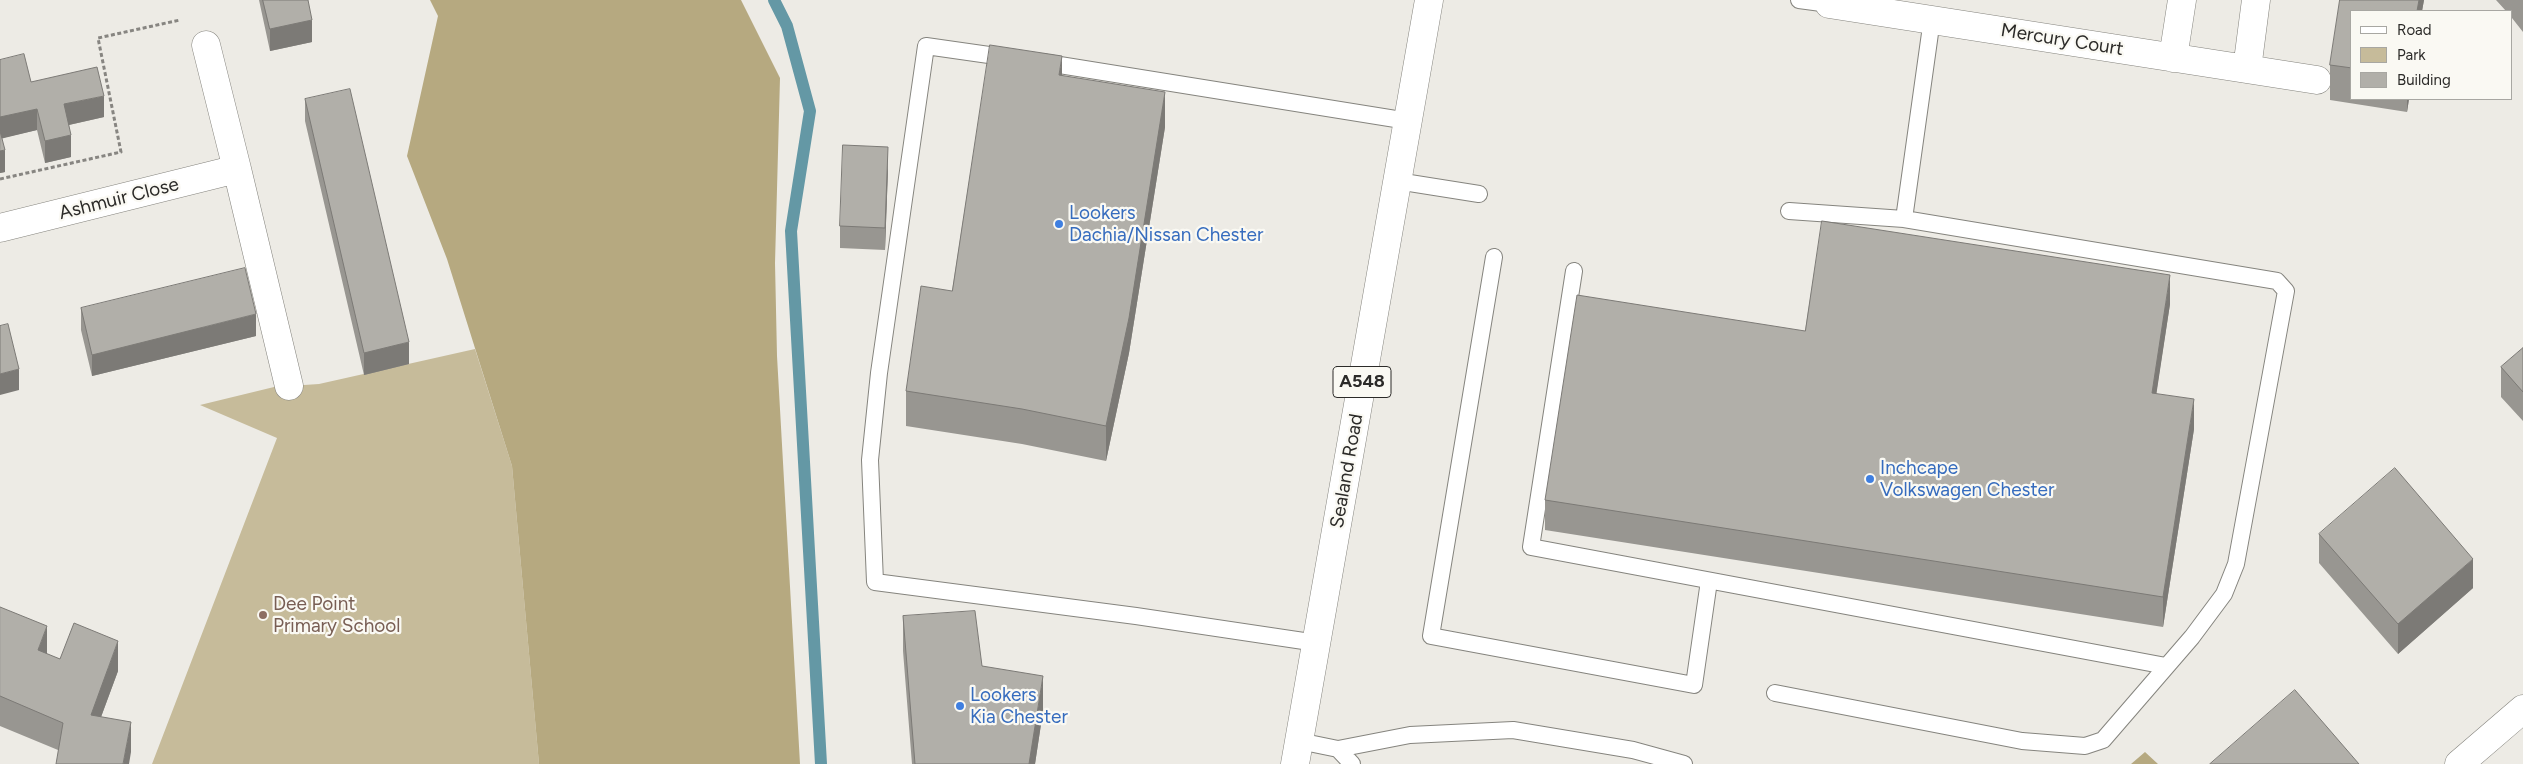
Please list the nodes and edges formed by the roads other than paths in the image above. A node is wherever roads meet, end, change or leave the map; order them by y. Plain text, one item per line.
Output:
1 (1429, 0) edge
2 (1799, 0) edge
3 (2182, 0) edge
4 (2256, 0) edge
5 (1829, 2) edge
6 (1945, 14) edge
7 (206, 45) dead end
8 (2173, 58) junction
9 (2246, 69) junction
10 (2317, 80) dead end
11 (1408, 121) junction
12 (238, 169) junction
13 (1397, 181) junction
14 (1479, 194) dead end
15 (1790, 211) dead end
16 (1904, 219) junction
17 (0, 228) edge
18 (1494, 256) dead end
19 (1574, 271) dead end
20 (289, 386) dead end
21 (1709, 581) junction
22 (1317, 643) junction
23 (2166, 666) junction
24 (1775, 693) dead end
25 (2523, 709) edge
26 (1338, 749) junction
27 (1297, 752) edge
28 (1352, 764) edge
29 (1684, 764) edge
30 (2459, 764) edge

1 - 11 street, Sealand Road / A548
2 - 5 lane
3 - 8 street
4 - 9 street
5 - 6 street, Mercury Court
6 - 8 street, Mercury Court
6 - 16 lane
7 - 12 street
8 - 9 street, Mercury Court
9 - 10 street, Mercury Court
11 - 13 street, Sealand Road / A548
11 - 22 lane
12 - 17 street, Ashmuir Close
12 - 20 street
13 - 14 lane
13 - 22 street, Sealand Road / A548
15 - 16 lane
16 - 23 lane
18 - 21 lane
19 - 21 lane
21 - 23 lane
22 - 27 street, Sealand Road / A548
23 - 24 lane
25 - 30 street
26 - 27 lane
26 - 28 lane
26 - 29 lane

